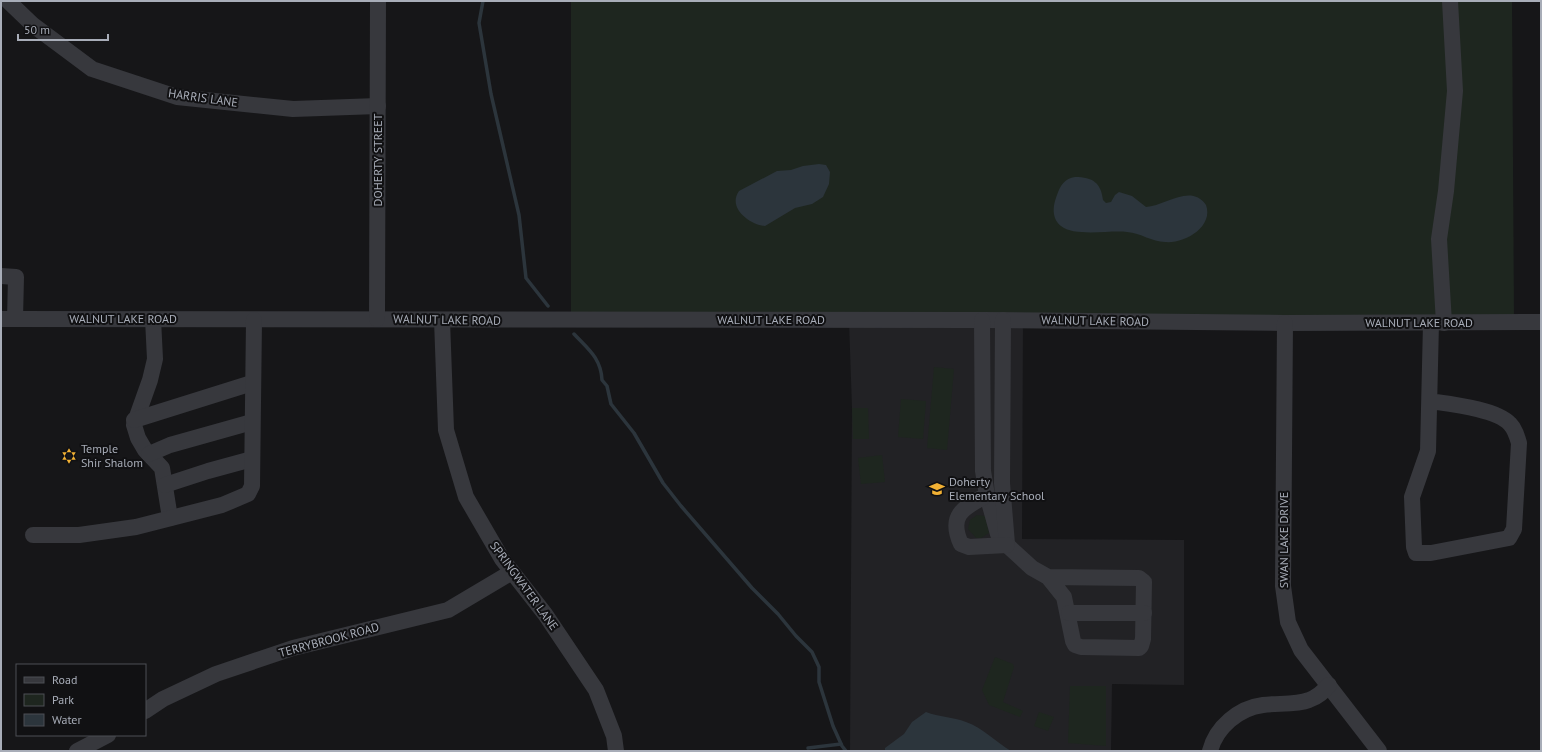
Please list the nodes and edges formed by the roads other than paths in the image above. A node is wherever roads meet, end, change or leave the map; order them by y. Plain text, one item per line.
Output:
1 (8, 1) edge
2 (378, 1) edge
3 (1450, 1) edge
4 (378, 106) junction
5 (1, 276) edge
6 (8, 318) edge
7 (153, 319) junction
8 (377, 319) junction
9 (254, 320) junction
10 (442, 320) junction
11 (982, 320) junction
12 (1003, 320) junction
13 (1541, 322) edge
14 (1437, 323) junction
15 (1285, 324) junction
16 (252, 384) junction
17 (1430, 401) junction
18 (134, 420) junction
19 (252, 422) junction
20 (149, 454) junction
21 (252, 459) junction
22 (165, 485) junction
23 (987, 495) junction
24 (170, 518) junction
25 (33, 535) dead end
26 (1007, 545) junction
27 (512, 572) junction
28 (1048, 577) junction
29 (1069, 612) junction
30 (1144, 612) junction
31 (1329, 685) junction
32 (146, 710) edge
33 (106, 736) edge
34 (78, 751) edge
35 (616, 751) edge
36 (1210, 751) edge
37 (1378, 751) edge

1 - 4 street, HARRIS LANE
2 - 4 street, DOHERTY STREET
3 - 14 street
4 - 8 street, DOHERTY STREET
5 - 6 street
6 - 7 street, WALNUT LAKE ROAD
7 - 9 street, WALNUT LAKE ROAD
7 - 18 street
8 - 9 street, WALNUT LAKE ROAD
8 - 10 street, WALNUT LAKE ROAD
9 - 16 street
10 - 11 street, WALNUT LAKE ROAD
10 - 27 street, SPRINGWATER LANE
11 - 12 street, WALNUT LAKE ROAD
11 - 23 street
12 - 15 street, WALNUT LAKE ROAD
12 - 26 street
13 - 14 street, WALNUT LAKE ROAD
14 - 15 street, WALNUT LAKE ROAD
14 - 17 street
15 - 31 street, SWAN LAKE DRIVE
16 - 18 street
16 - 19 street
17 - 17 street
18 - 20 street
19 - 20 street
19 - 21 street
20 - 22 street
21 - 22 street
21 - 24 street
22 - 24 street
23 - 26 street
23 - 26 street
24 - 25 street
26 - 28 street
27 - 32 street, TERRYBROOK ROAD
27 - 35 street, SPRINGWATER LANE
28 - 29 street
28 - 30 street
29 - 30 street
29 - 30 street
31 - 36 street
31 - 37 street, SWAN LAKE DRIVE
33 - 34 street

